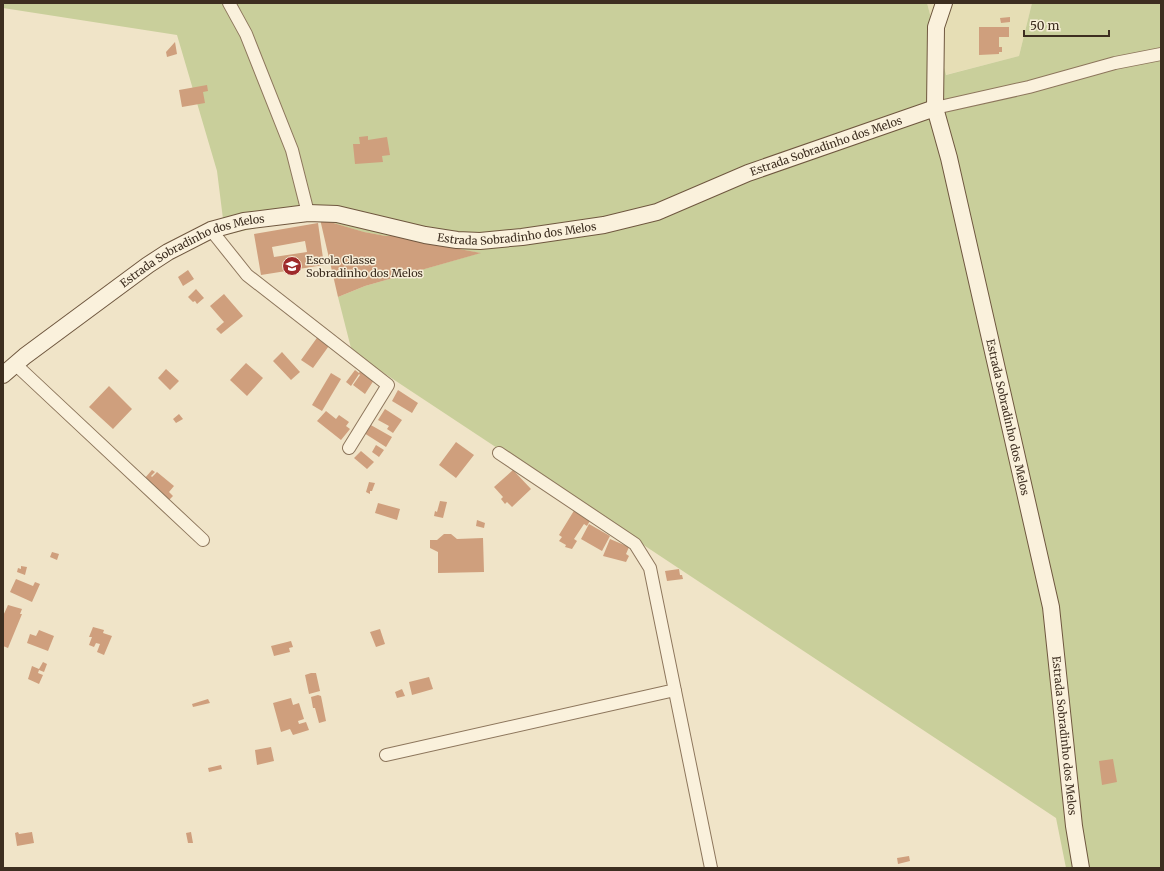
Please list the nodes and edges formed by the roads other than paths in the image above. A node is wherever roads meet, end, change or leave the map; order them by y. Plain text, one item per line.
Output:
1 (229, 3) edge
2 (944, 3) edge
3 (1161, 54) edge
4 (935, 108) junction
5 (308, 213) junction
6 (211, 230) junction
7 (15, 364) junction
8 (3, 375) edge
9 (349, 448) dead end
10 (499, 453) dead end
11 (203, 540) dead end
12 (675, 690) junction
13 (386, 755) dead end
14 (711, 868) edge
15 (1081, 868) edge

1 - 5 street
2 - 4 street
3 - 4 street
4 - 5 street, Estrada Sobradinho dos Melos
4 - 15 street, Estrada Sobradinho dos Melos
5 - 6 street, Estrada Sobradinho dos Melos
6 - 7 street, Estrada Sobradinho dos Melos
6 - 9 street
7 - 8 street, Estrada Sobradinho dos Melos
7 - 11 street
10 - 12 street
12 - 13 street
12 - 14 street

